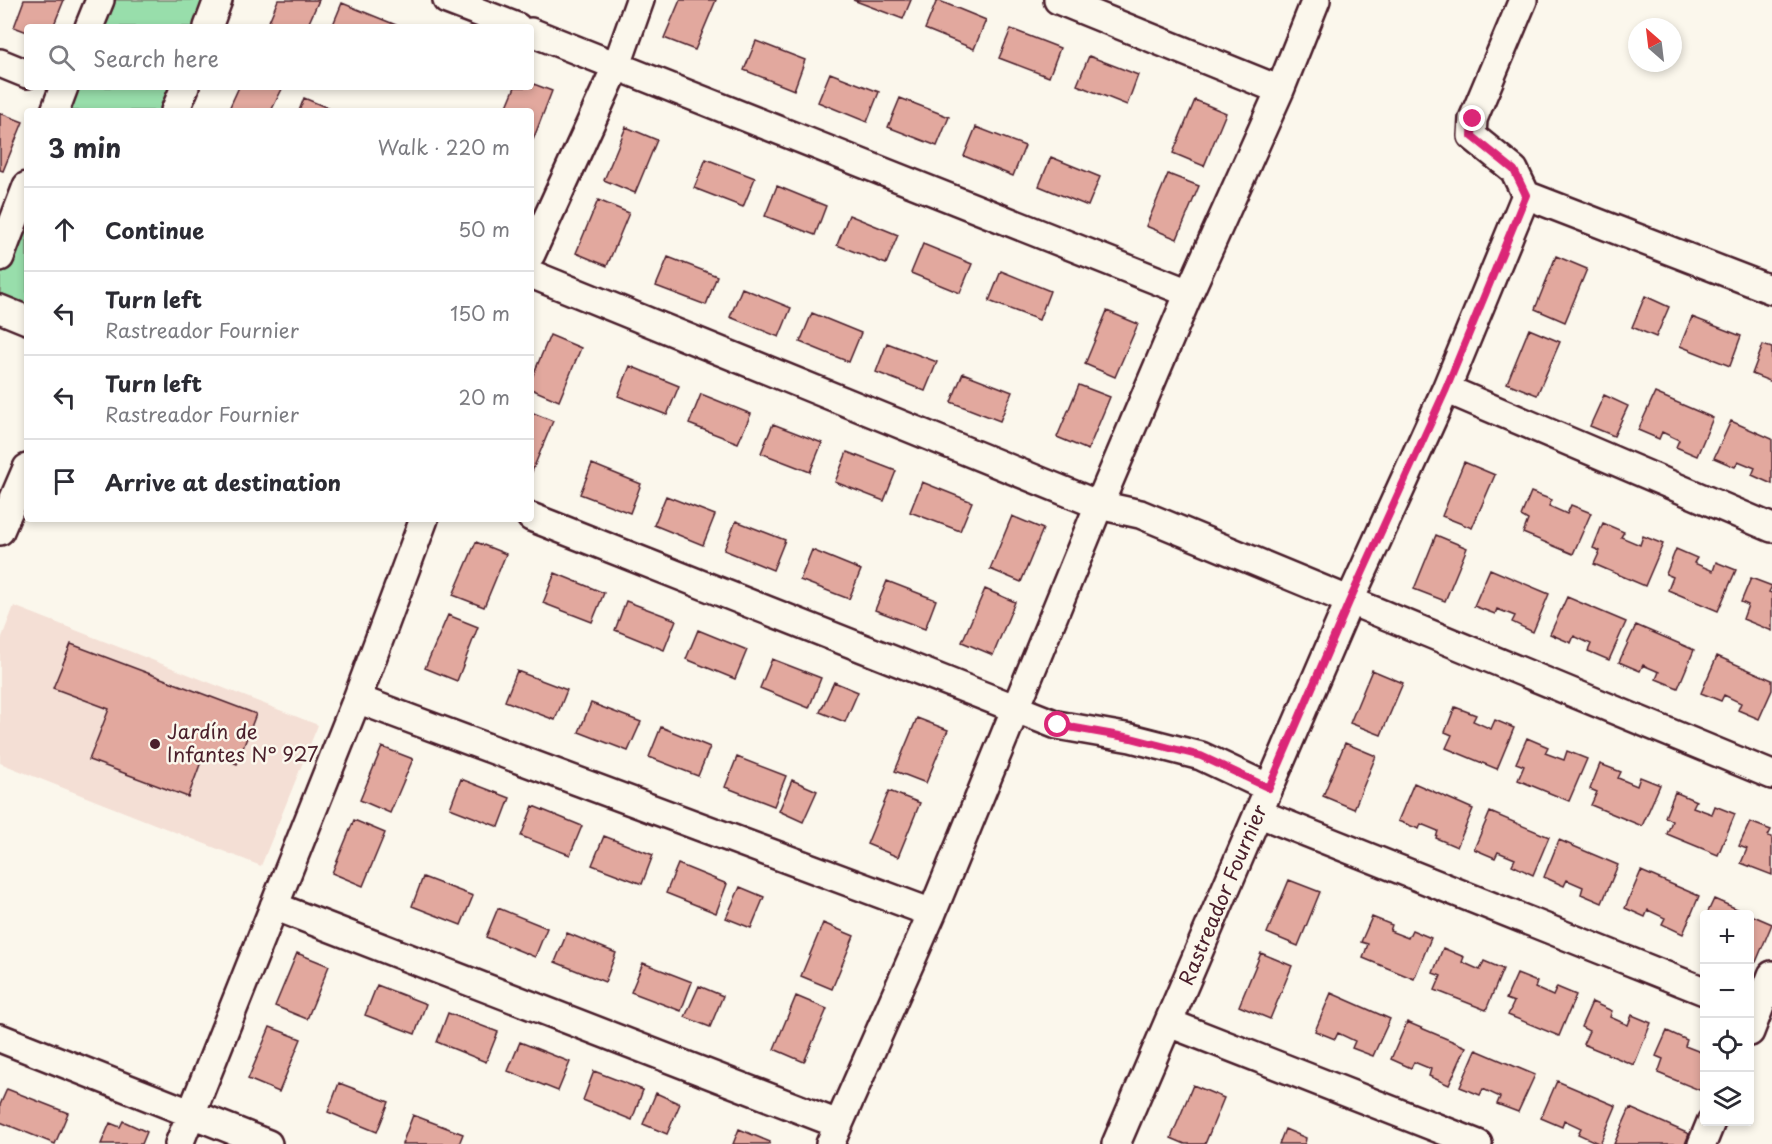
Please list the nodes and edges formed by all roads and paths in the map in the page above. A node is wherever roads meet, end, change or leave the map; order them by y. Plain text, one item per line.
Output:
1 (100, 0) edge
2 (218, 0) edge
3 (447, 0) edge
4 (640, 0) edge
5 (1058, 0) edge
6 (1316, 0) edge
7 (1523, 0) edge
8 (90, 24) edge
9 (209, 24) edge
10 (509, 24) edge
11 (534, 33) edge
12 (0, 63) edge
13 (617, 65) junction
14 (24, 73) edge
15 (184, 90) edge
16 (1280, 90) junction
17 (177, 108) edge
18 (24, 194) edge
19 (1526, 195) junction
20 (534, 247) edge
21 (0, 257) edge
22 (534, 274) edge
23 (1772, 290) edge
24 (1189, 294) junction
25 (0, 309) edge
26 (24, 319) edge
27 (1446, 389) junction
28 (24, 475) edge
29 (1099, 505) junction
30 (534, 518) edge
31 (423, 522) edge
32 (1772, 528) edge
33 (0, 531) edge
34 (1349, 602) junction
35 (357, 699) junction
36 (1013, 709) junction
37 (1772, 775) edge
38 (1269, 788) junction
39 (1258, 813) junction
40 (274, 906) junction
41 (932, 913) junction
42 (1772, 975) edge
43 (1700, 989) edge
44 (1754, 1014) edge
45 (1169, 1023) junction
46 (0, 1038) edge
47 (191, 1113) junction
48 (1709, 1126) edge
49 (834, 1134) edge
50 (178, 1144) edge
51 (268, 1144) edge
52 (1116, 1144) edge
53 (1478, 1144) edge
54 (1702, 1144) edge

1 - 8 street
2 - 9 street
3 - 10 street
4 - 13 street
5 - 16 street
6 - 16 street
7 - 19 street
11 - 13 street
12 - 14 street
13 - 20 street
13 - 24 street
15 - 17 street
16 - 24 street
18 - 21 street
19 - 23 street
19 - 27 street, Rastreador Fournier
22 - 29 street
24 - 29 street
25 - 26 street
27 - 32 street
27 - 34 street, Rastreador Fournier
28 - 33 street
29 - 34 street
29 - 36 street
30 - 36 street
31 - 35 street
34 - 37 street
34 - 38 street, Rastreador Fournier
35 - 40 street
35 - 41 street
36 - 38 street
36 - 41 street
38 - 39 street, Rastreador Fournier
39 - 43 street
39 - 45 street, Rastreador Fournier
40 - 47 street
40 - 49 street
41 - 49 street
42 - 44 street
45 - 52 street, Rastreador Fournier
45 - 53 street
46 - 47 street
47 - 50 street
47 - 51 street
48 - 54 street

